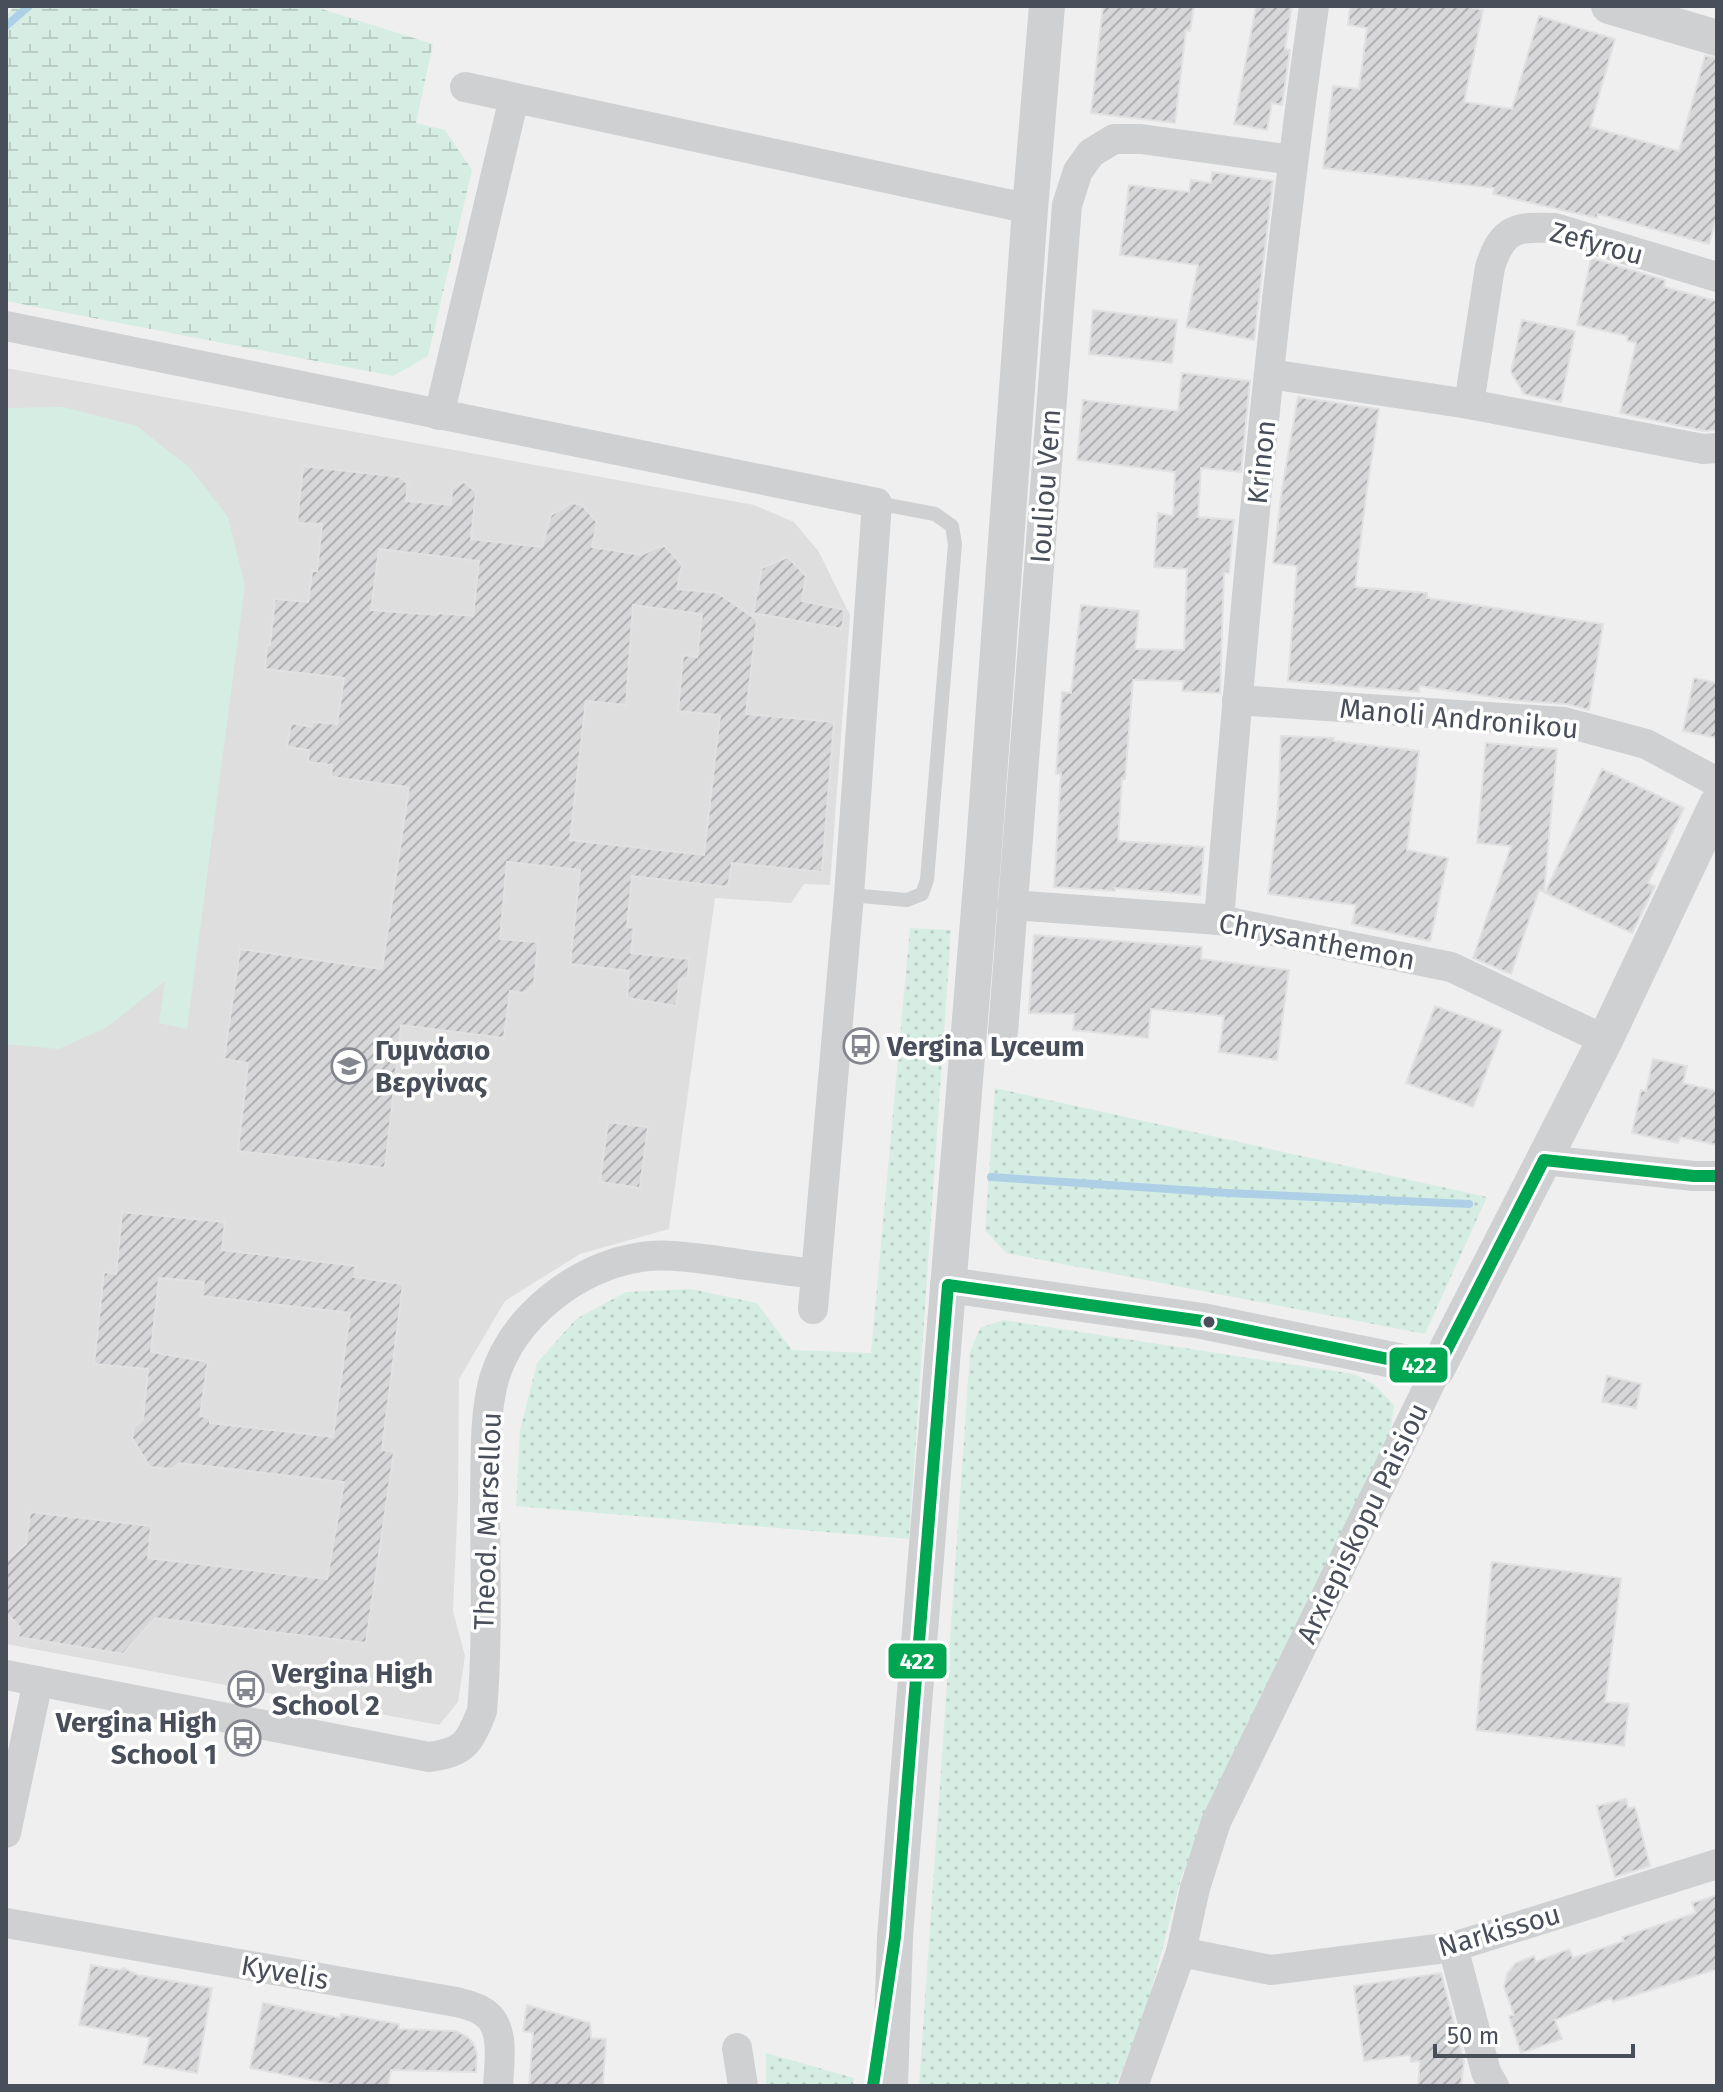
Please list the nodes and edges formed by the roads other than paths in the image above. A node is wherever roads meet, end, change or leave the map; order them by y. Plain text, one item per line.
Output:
1 (1047, 6) edge
2 (1314, 6) edge
3 (1609, 6) edge
4 (1717, 38) edge
5 (465, 87) dead end
6 (514, 98) junction
7 (1293, 160) junction
8 (1030, 209) junction
9 (1717, 277) edge
10 (6, 326) edge
11 (1270, 374) junction
12 (1469, 404) junction
13 (439, 415) junction
14 (1717, 448) edge
15 (877, 503) junction
16 (1237, 700) junction
17 (1717, 782) edge
18 (1717, 804) edge
19 (849, 895) junction
20 (1012, 905) junction
21 (1219, 920) junction
22 (1003, 1032) dead end
23 (1605, 1040) junction
24 (1544, 1160) junction
25 (1717, 1176) edge
26 (815, 1274) junction
27 (948, 1285) junction
28 (813, 1309) dead end
29 (1437, 1369) junction
30 (6, 1675) edge
31 (38, 1681) junction
32 (6, 1833) edge
33 (1717, 1864) edge
34 (6, 1923) edge
35 (895, 1937) junction
36 (1453, 1947) junction
37 (1181, 1952) junction
38 (737, 2048) dead end
39 (498, 2086) edge
40 (743, 2086) edge
41 (873, 2086) edge
42 (890, 2086) edge
43 (1133, 2086) edge
44 (1494, 2086) edge

1 - 8 street
2 - 7 street, Krinon
3 - 4 street
5 - 6 street
6 - 8 street
6 - 13 street
7 - 11 street, Krinon
7 - 20 street, Iouliou Vern
8 - 27 street
9 - 12 street, Zefyrou
10 - 13 street
11 - 12 street
11 - 16 street, Krinon
12 - 14 street
13 - 15 street
15 - 19 street
15 - 19 lane
16 - 17 street, Manoli Andronikou
16 - 21 street, Krinon
18 - 23 street, Arxiepiskopu Paisiou
19 - 26 street
20 - 21 street, Chrysanthemon
20 - 22 street, Iouliou Vern
21 - 23 street, Chrysanthemon
23 - 24 street, Arxiepiskopu Paisiou
24 - 25 street
24 - 29 street, Arxiepiskopu Paisiou
26 - 28 street
26 - 31 street, Theod. Marsellou
27 - 29 street
27 - 35 street
29 - 37 street, Arxiepiskopu Paisiou
30 - 31 street
31 - 32 street
33 - 36 street, Narkissou
34 - 39 street, Kyvelis
35 - 41 street
35 - 42 street
36 - 37 street, Narkissou
36 - 44 street
37 - 43 street, Arxiepiskopu Paisiou
38 - 40 street

